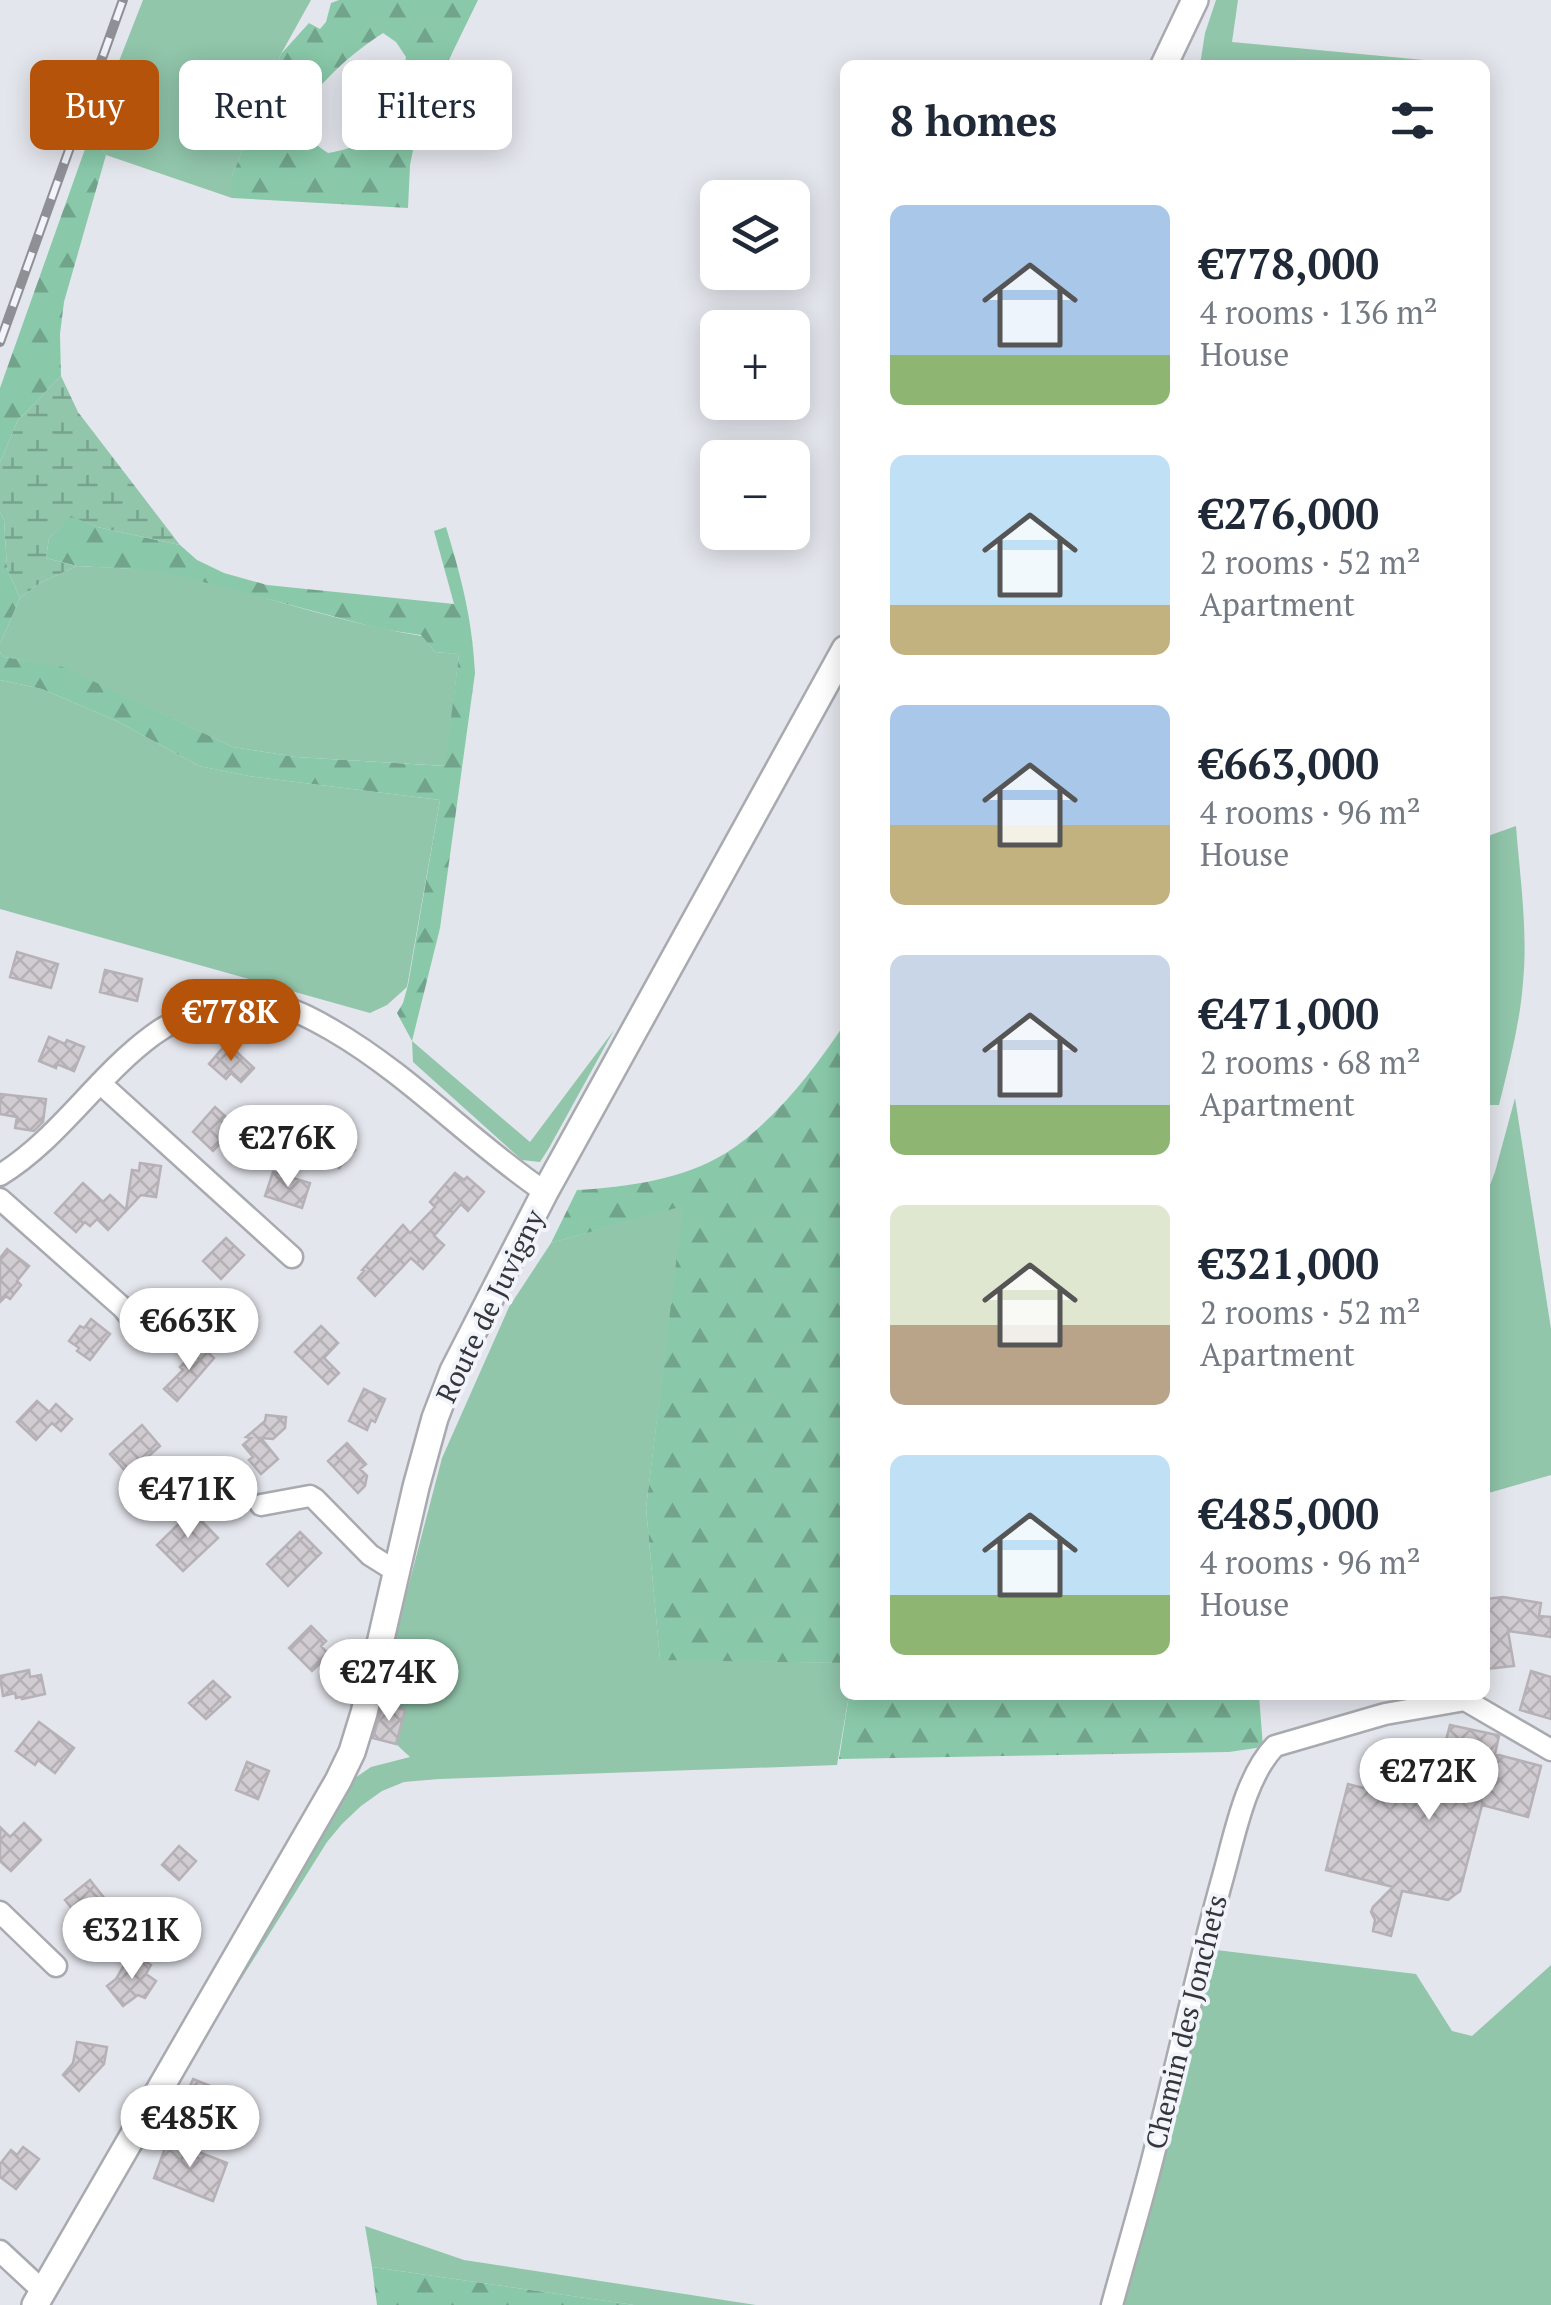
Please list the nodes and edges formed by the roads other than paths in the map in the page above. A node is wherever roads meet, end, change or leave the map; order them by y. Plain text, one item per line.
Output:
1 (1194, 0) edge
2 (1166, 60) edge
3 (840, 658) edge
4 (100, 1082) junction
5 (0, 1175) edge
6 (546, 1192) junction
7 (0, 1199) edge
8 (292, 1258) dead end
9 (137, 1325) dead end
10 (261, 1506) dead end
11 (398, 1572) junction
12 (1551, 1750) edge
13 (0, 1912) edge
14 (56, 1966) dead end
15 (0, 2252) edge
16 (40, 2298) edge
17 (1112, 2305) edge

1 - 2 street
3 - 6 street, Route de Juvigny
4 - 5 street
4 - 6 street
4 - 8 street
6 - 11 street, Route de Juvigny
7 - 9 street
10 - 11 street
11 - 16 street, Route de Juvigny
12 - 17 street, Chemin des Jonchets
13 - 14 street
15 - 16 street

